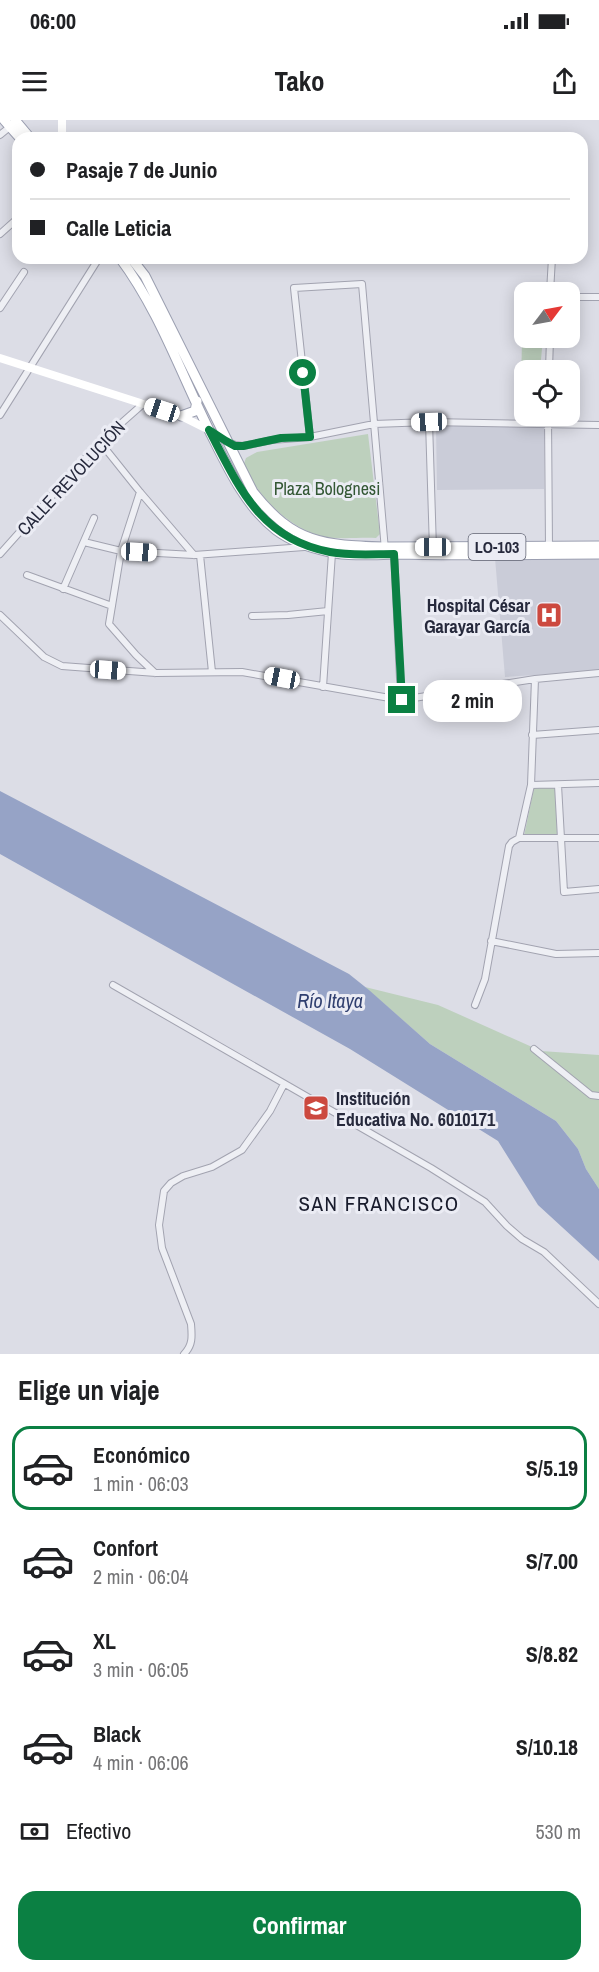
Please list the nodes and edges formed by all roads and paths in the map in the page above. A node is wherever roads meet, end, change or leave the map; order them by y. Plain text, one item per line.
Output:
1 (11, 122) edge
2 (23, 132) edge
3 (0, 135) edge
4 (12, 223) edge
5 (0, 234) edge
6 (95, 264) edge
7 (125, 264) edge
8 (136, 264) edge
9 (552, 264) edge
10 (24, 272) dead end
11 (551, 282) edge
12 (580, 297) edge
13 (599, 297) edge
14 (0, 308) edge
15 (0, 358) edge
16 (30, 368) junction
17 (197, 400) junction
18 (143, 404) junction
19 (0, 415) edge
20 (181, 416) junction
21 (429, 422) junction
22 (374, 424) junction
23 (514, 424) edge
24 (580, 425) edge
25 (599, 425) edge
26 (548, 426) edge
27 (209, 430) junction
28 (310, 437) junction
29 (226, 441) junction
30 (100, 442) junction
31 (140, 492) junction
32 (94, 518) dead end
33 (84, 542) junction
34 (599, 546) edge
35 (308, 547) junction
36 (549, 550) junction
37 (121, 551) junction
38 (390, 551) junction
39 (433, 551) junction
40 (332, 553) junction
41 (0, 554) edge
42 (599, 554) edge
43 (197, 555) junction
44 (27, 575) dead end
45 (63, 589) junction
46 (112, 606) junction
47 (328, 611) junction
48 (0, 615) edge
49 (252, 616) dead end
50 (212, 672) junction
51 (156, 673) junction
52 (599, 673) edge
53 (535, 679) junction
54 (323, 687) junction
55 (402, 700) junction
56 (599, 730) edge
57 (532, 735) junction
58 (599, 783) edge
59 (531, 785) junction
60 (558, 785) junction
61 (519, 838) junction
62 (562, 838) junction
63 (599, 838) edge
64 (599, 889) edge
65 (491, 942) junction
66 (599, 953) edge
67 (113, 986) dead end
68 (475, 1005) dead end
69 (534, 1049) dead end
70 (284, 1084) junction
71 (598, 1096) edge
72 (599, 1304) edge
73 (184, 1354) edge

1 - 2 main road
1 - 3 street
4 - 5 street
6 - 16 street
7 - 17 main road, LO-103
8 - 29 main road, LO-103
9 - 11 street
10 - 14 street
12 - 13 street
15 - 16 main road
16 - 18 main road
16 - 19 street
17 - 20 main road
17 - 27 main road, LO-103
18 - 20 main road
18 - 30 street, CALLE REVOLUCIÓN
20 - 27 main road
21 - 22 street
21 - 23 street
21 - 39 street
22 - 28 street
22 - 28 street
22 - 38 street
24 - 25 street
26 - 36 street
27 - 29 street
27 - 35 main road, LO-103
28 - 29 street
29 - 38 main road, LO-103
30 - 31 street
30 - 41 street, CALLE REVOLUCIÓN
31 - 37 street
31 - 43 street
32 - 33 street
33 - 37 street
33 - 45 street
34 - 36 main road, LO-103
35 - 40 main road, LO-103
35 - 43 street
36 - 39 main road, LO-103
36 - 42 main road, LO-103
37 - 43 street
37 - 46 street
38 - 39 main road, LO-103
38 - 40 main road, LO-103
38 - 55 street
40 - 47 street
43 - 50 street
44 - 45 street
45 - 46 street
46 - 51 street
47 - 49 street
47 - 54 street
48 - 51 street
50 - 51 street
50 - 54 street
52 - 53 street
53 - 55 street
53 - 57 street
54 - 55 street
56 - 57 street
57 - 59 street
58 - 60 street
59 - 60 street
59 - 61 street
60 - 62 street
61 - 62 street
61 - 65 street
62 - 63 street
62 - 64 street
65 - 66 street
65 - 68 street
67 - 70 street
69 - 71 street
70 - 72 street
70 - 73 street

